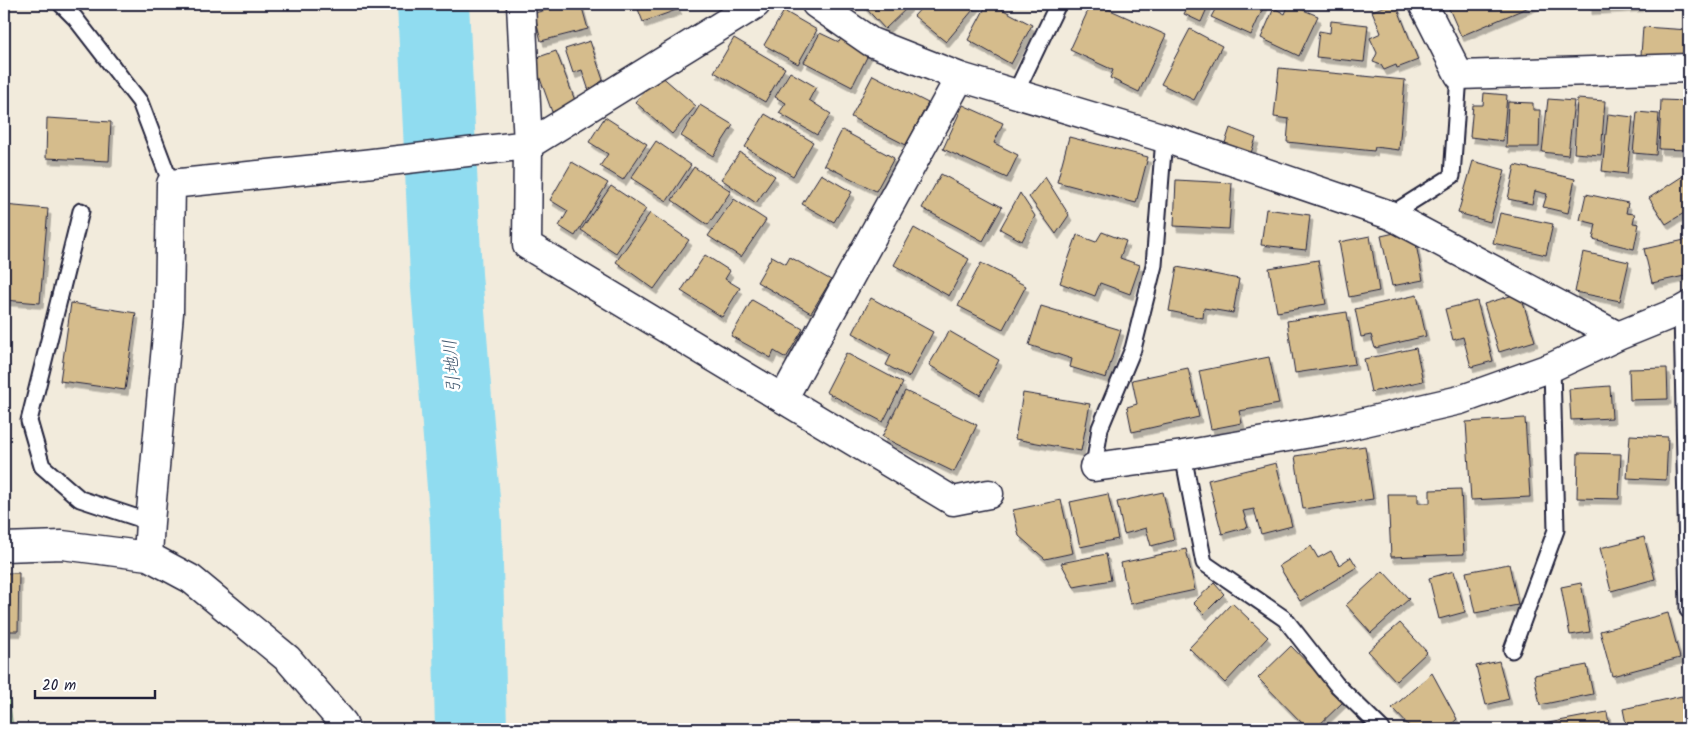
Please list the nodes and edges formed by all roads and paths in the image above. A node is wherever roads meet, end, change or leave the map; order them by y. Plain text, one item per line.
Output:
1 (61, 4) edge
2 (521, 4) edge
3 (756, 4) edge
4 (816, 4) edge
5 (1058, 4) edge
6 (1423, 4) edge
7 (1689, 68) edge
8 (1459, 75) junction
9 (960, 77) junction
10 (1015, 94) junction
11 (1164, 138) junction
12 (528, 144) junction
13 (171, 184) junction
14 (81, 211) dead end
15 (1390, 215) junction
16 (1686, 308) edge
17 (1618, 336) junction
18 (1552, 366) junction
19 (783, 400) junction
20 (1183, 455) junction
21 (1094, 467) joint
22 (988, 494) dead end
23 (150, 522) junction
24 (4, 547) edge
25 (148, 556) junction
26 (1688, 610) edge
27 (1512, 650) dead end
28 (345, 729) edge
29 (1382, 729) edge

1 - 13 lane
2 - 12 street
3 - 12 street
4 - 9 street
5 - 10 lane
6 - 8 street
7 - 8 street
8 - 15 lane
9 - 10 street
9 - 19 street
10 - 11 street
11 - 15 street
11 - 21 lane
12 - 13 street
12 - 19 street
13 - 23 street
14 - 23 lane
15 - 17 street
16 - 17 street
16 - 26 lane
17 - 18 street
18 - 20 street
18 - 27 lane
19 - 22 street
20 - 21 street
20 - 29 lane
23 - 25 street
24 - 25 street
25 - 28 street

